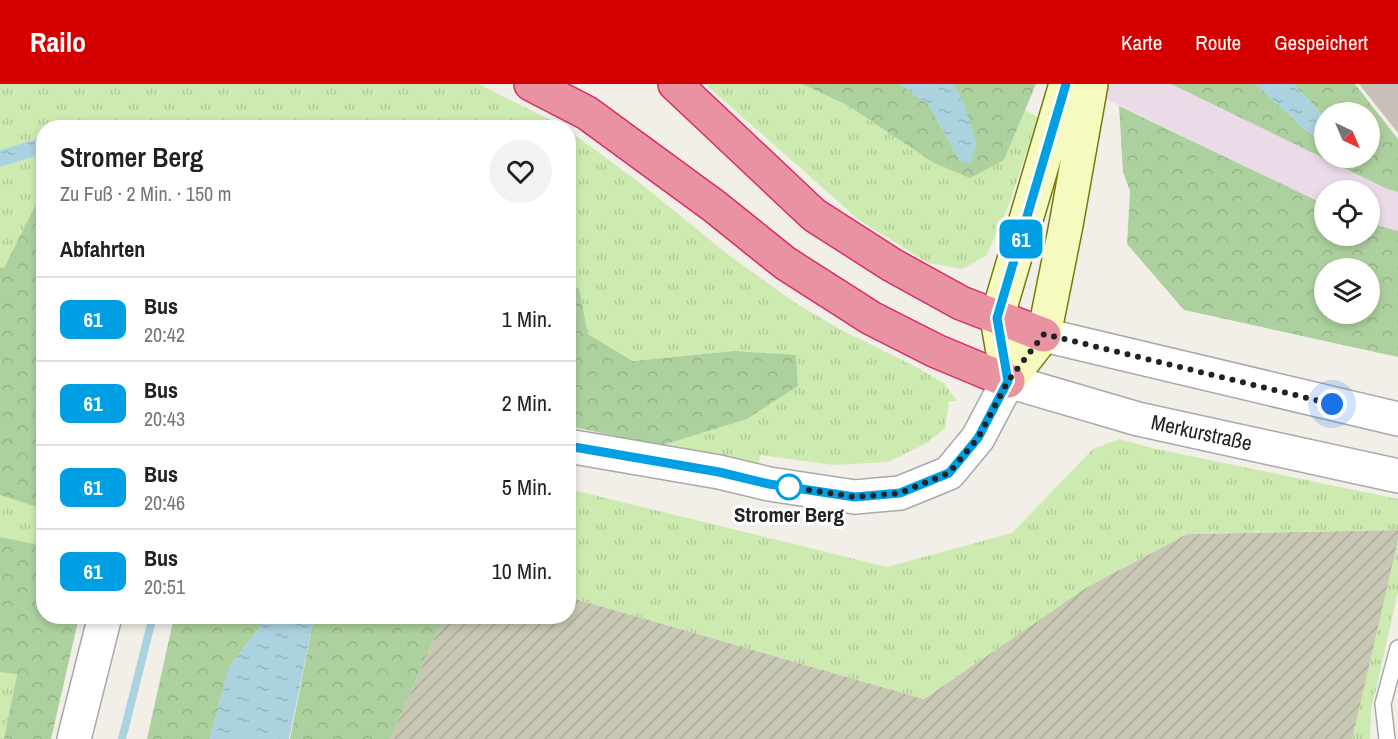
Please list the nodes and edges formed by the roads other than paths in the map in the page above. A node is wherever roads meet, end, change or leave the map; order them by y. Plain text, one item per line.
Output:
1 (531, 84) edge
2 (675, 84) edge
3 (1076, 96) edge
4 (997, 318) junction
5 (1044, 334) junction
6 (1008, 381) junction
7 (1398, 419) edge
8 (576, 447) edge
9 (1398, 476) edge
10 (103, 624) edge
11 (1398, 648) edge
12 (74, 739) edge
13 (1387, 739) edge

1 - 6 highway
2 - 4 highway
3 - 4 main road
3 - 5 main road
4 - 5 highway
4 - 6 main road
5 - 6 main road
5 - 7 street
6 - 8 street
6 - 9 street, Merkurstraße
10 - 12 street
11 - 13 lane

